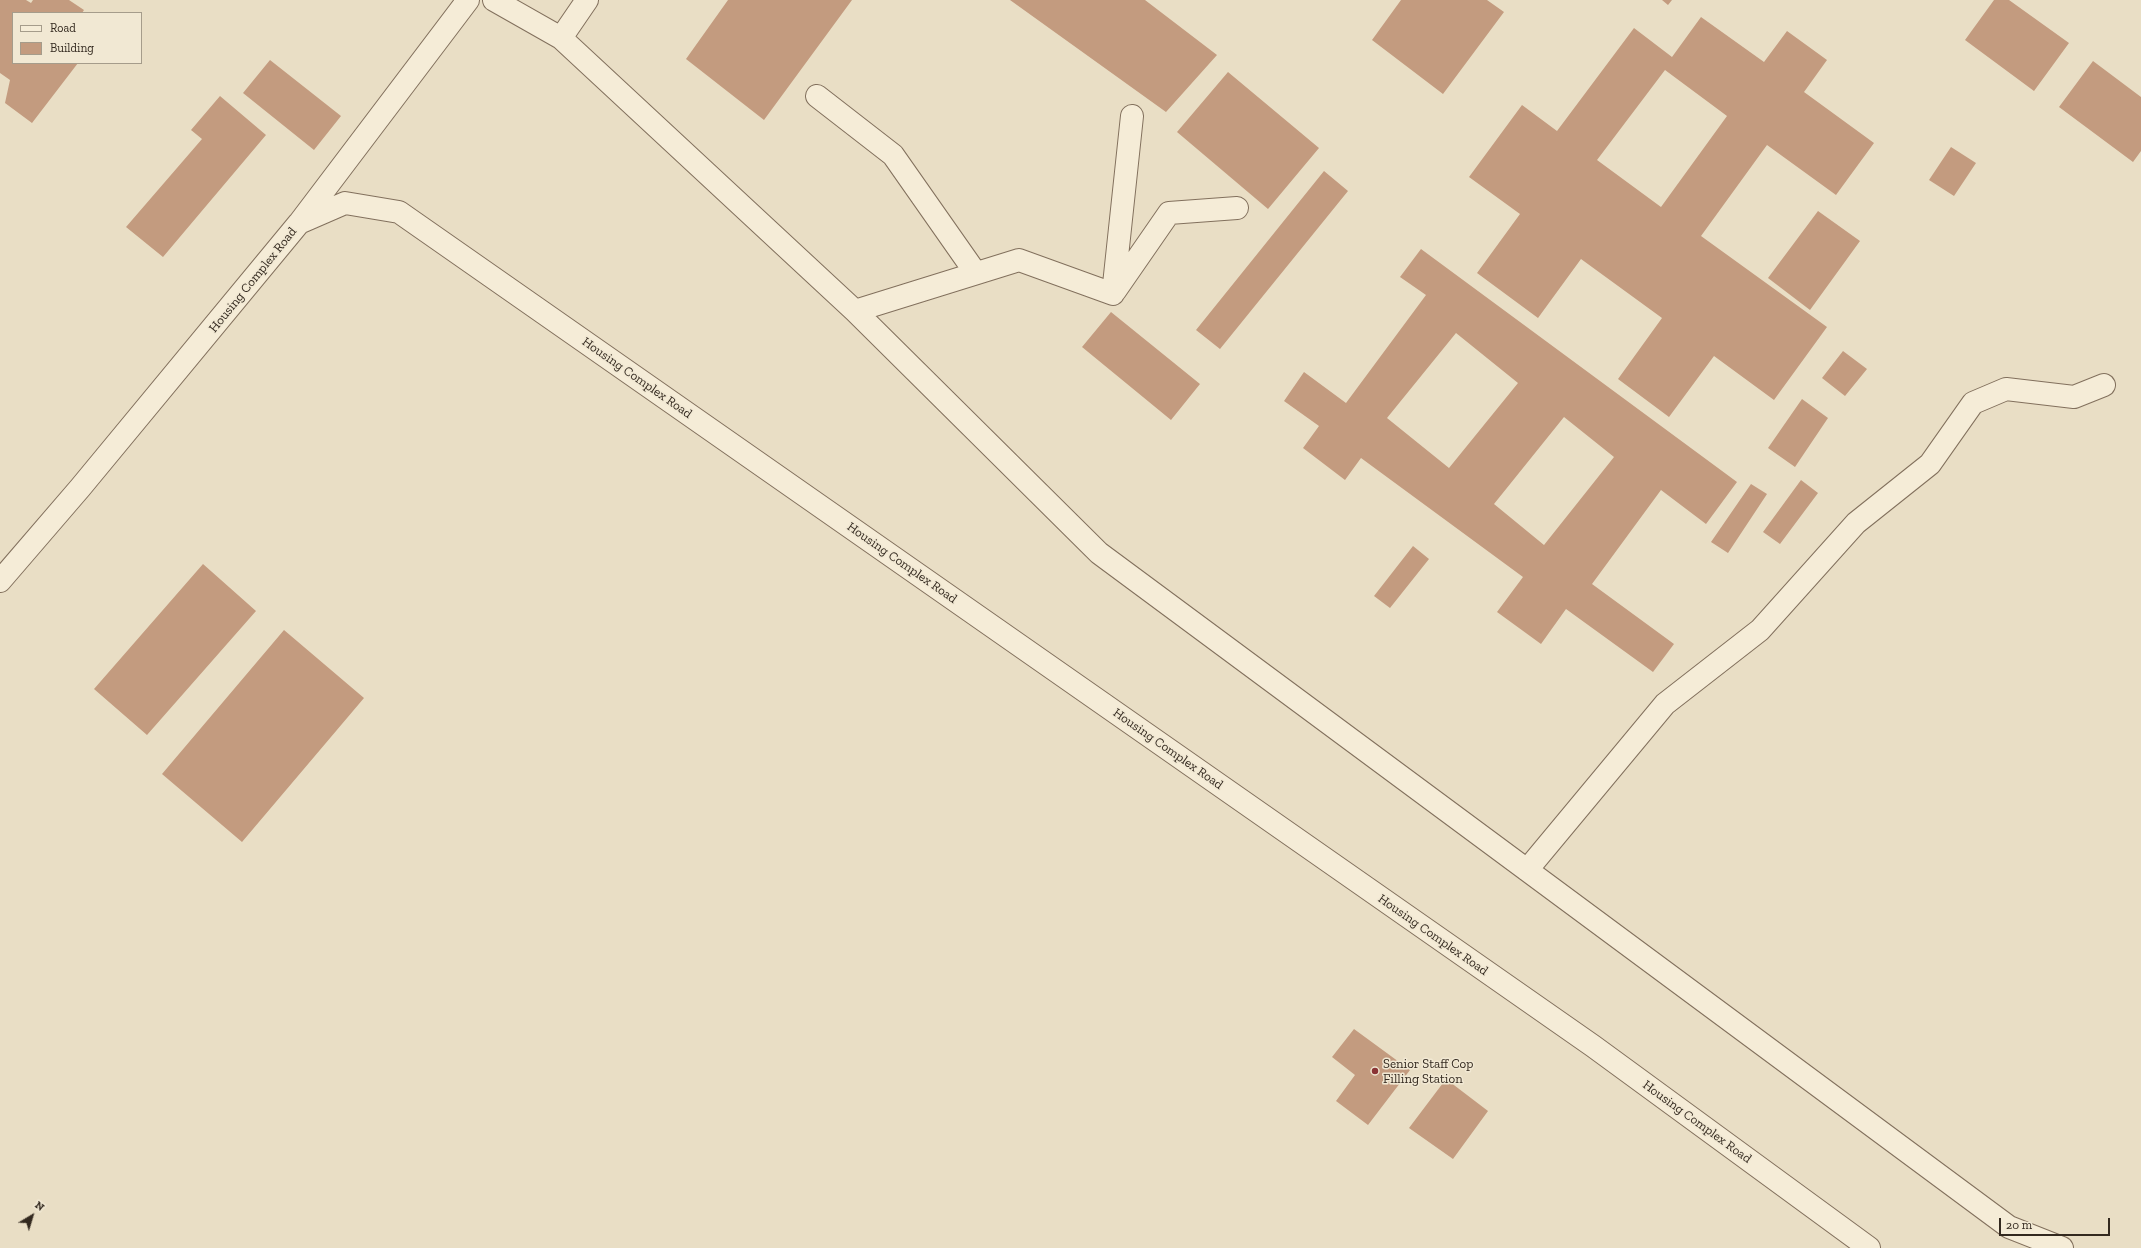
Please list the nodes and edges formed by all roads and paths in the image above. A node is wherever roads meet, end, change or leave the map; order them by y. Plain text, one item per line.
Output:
1 (468, 0) edge
2 (494, 0) edge
3 (587, 0) edge
4 (561, 38) junction
5 (817, 96) dead end
6 (1132, 116) dead end
7 (1237, 208) dead end
8 (299, 223) junction
9 (975, 272) junction
10 (1114, 294) junction
11 (854, 311) junction
12 (2104, 385) dead end
13 (0, 581) edge
14 (1527, 870) junction
15 (1869, 1248) edge
16 (2062, 1248) edge

1 - 8 street
2 - 4 street
3 - 4 street
4 - 11 street
5 - 9 street
6 - 10 street
7 - 10 street
8 - 13 street, Housing Complex Road
8 - 15 street, Housing Complex Road
9 - 10 street
9 - 11 street
11 - 14 street
12 - 14 street
14 - 16 street

